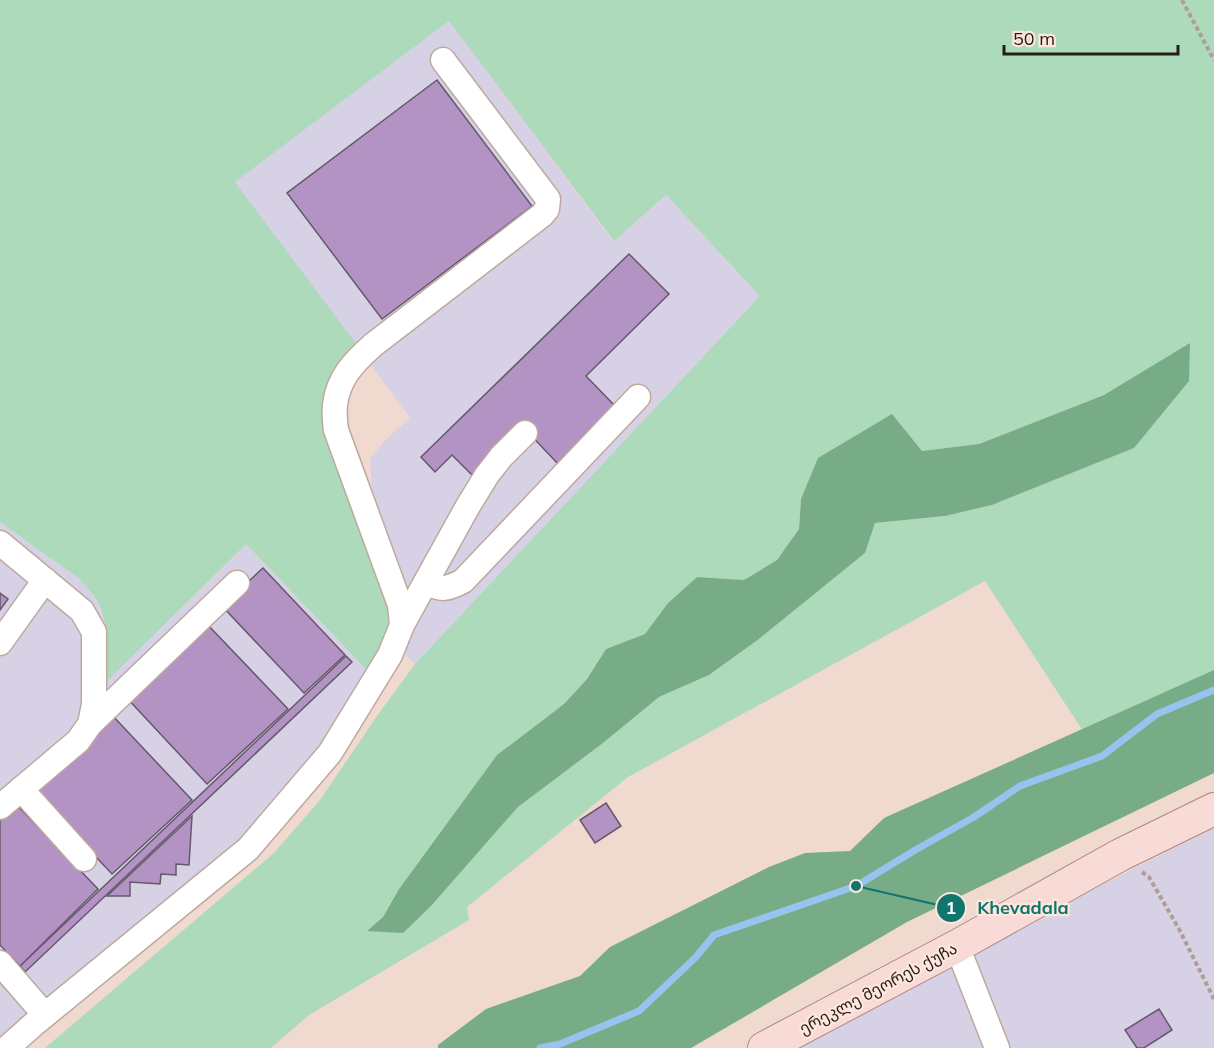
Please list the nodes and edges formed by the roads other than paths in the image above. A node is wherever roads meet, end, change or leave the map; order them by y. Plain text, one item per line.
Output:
1 (444, 60) dead end
2 (638, 397) dead end
3 (525, 433) dead end
4 (0, 543) edge
5 (45, 580) junction
6 (426, 582) junction
7 (237, 583) dead end
8 (402, 625) junction
9 (0, 643) edge
10 (90, 724) junction
11 (21, 789) junction
12 (0, 807) edge
13 (1214, 809) edge
14 (84, 859) dead end
15 (957, 946) junction
16 (0, 963) edge
17 (45, 1015) junction
18 (7, 1048) edge
19 (764, 1048) edge
20 (997, 1048) edge

1 - 8 street
2 - 6 street
3 - 6 street
4 - 5 street
5 - 9 street
5 - 10 street
6 - 8 street
7 - 10 street
8 - 17 street
10 - 11 street
11 - 12 street
11 - 14 street
13 - 15 main road, ერეკლე მეორეს ქუჩა
15 - 19 main road, ერეკლე მეორეს ქუჩა
15 - 20 street
16 - 17 street
17 - 18 street

